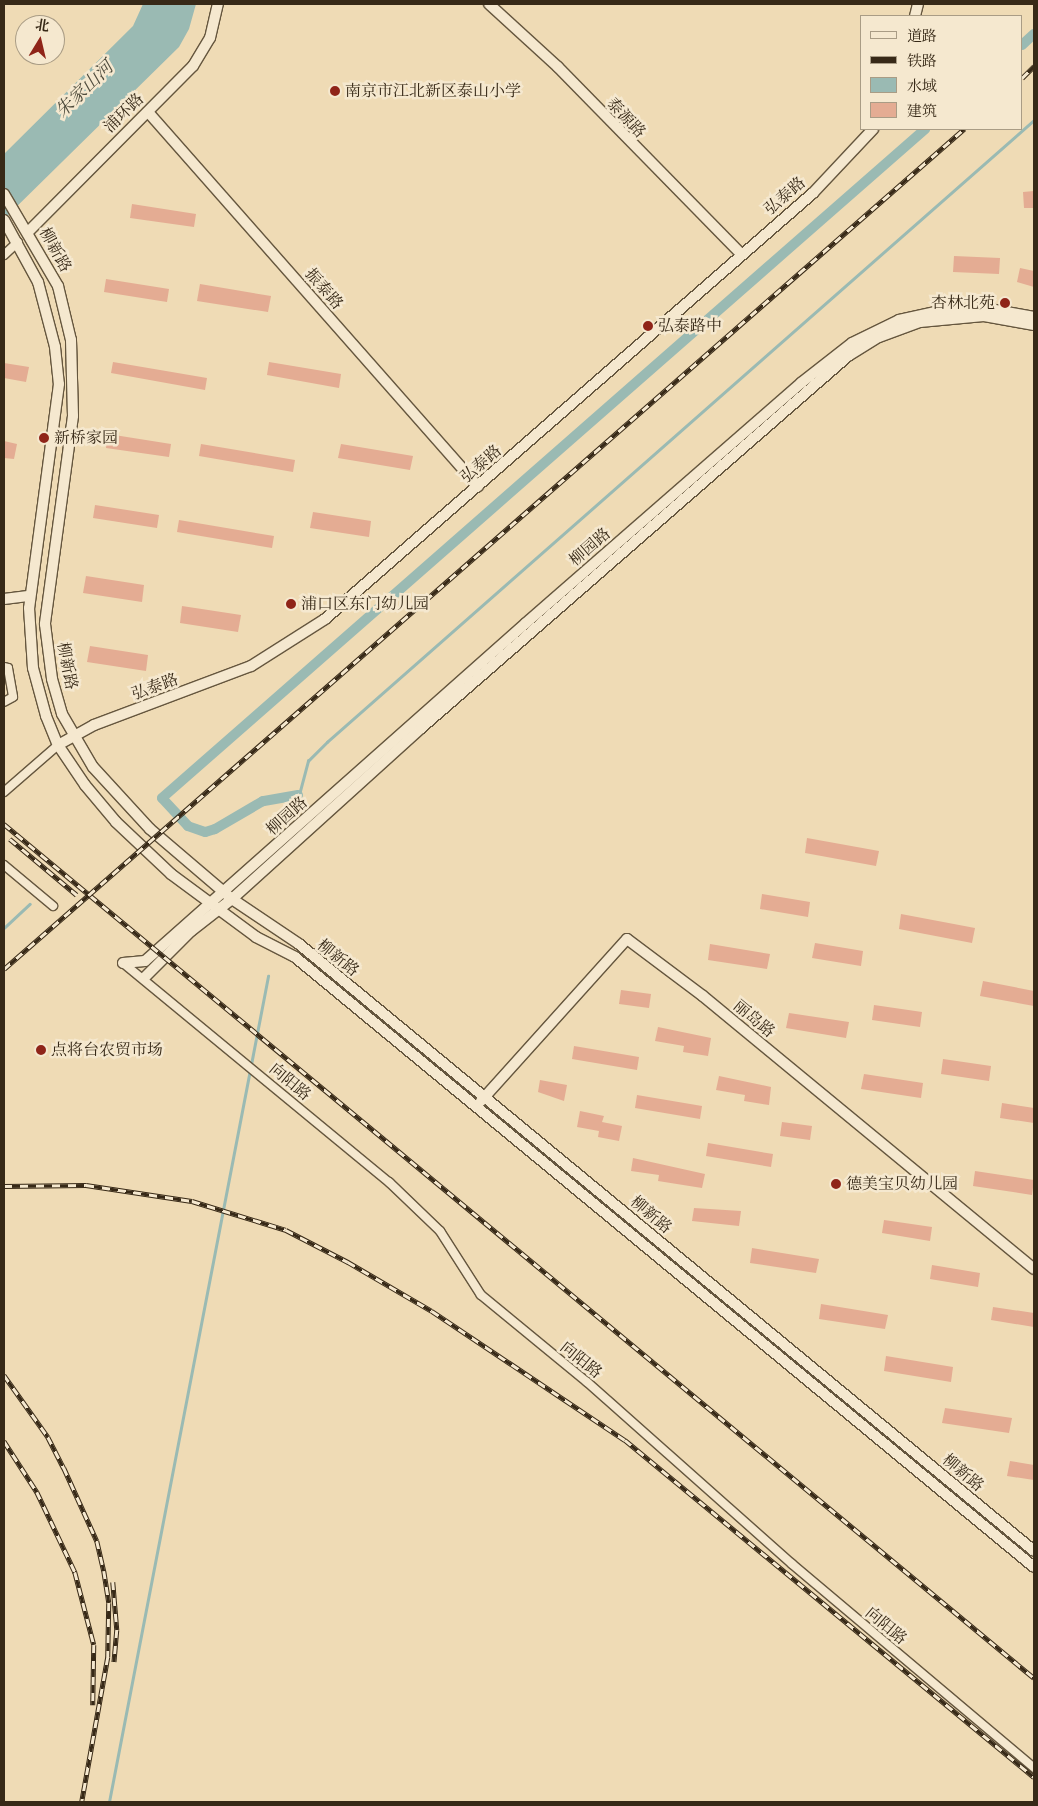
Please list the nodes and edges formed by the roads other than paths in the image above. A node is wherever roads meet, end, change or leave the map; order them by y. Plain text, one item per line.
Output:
1 (218, 4) edge
2 (489, 4) edge
3 (148, 112) junction
4 (872, 130) edge
5 (4, 194) edge
6 (4, 220) edge
7 (28, 232) junction
8 (18, 242) junction
9 (741, 254) junction
10 (4, 255) edge
11 (1034, 318) edge
12 (1034, 325) edge
13 (478, 486) junction
14 (30, 596) junction
15 (4, 599) edge
16 (4, 667) edge
17 (4, 702) edge
18 (74, 736) junction
19 (58, 745) junction
20 (4, 792) edge
21 (4, 865) edge
22 (224, 892) junction
23 (232, 899) junction
24 (209, 904) junction
25 (53, 906) dead end
26 (218, 911) junction
27 (123, 963) joint
28 (144, 978) junction
29 (484, 1097) junction
30 (476, 1107) junction
31 (1034, 1269) edge
32 (1034, 1551) edge
33 (1034, 1567) edge
34 (1034, 1768) edge

1 - 3 street, 浦环路
2 - 9 street, 泰源路
3 - 7 street, 浦环路
3 - 13 street, 振泰路
4 - 9 street, 弘泰路
5 - 7 street, 柳新路
6 - 8 street, 柳新路
7 - 18 street, 柳新路
8 - 10 street
8 - 14 street, 柳新路
9 - 13 street, 弘泰路
11 - 22 street, 柳园路
12 - 23 street, 柳园路
13 - 18 street, 弘泰路
14 - 15 street
14 - 19 street, 柳新路
16 - 17 street
18 - 19 street, 弘泰路
18 - 22 street, 柳新路
19 - 20 street
19 - 24 street, 柳新路
21 - 25 street
22 - 23 street, 柳新路
22 - 24 street, 柳园路
23 - 26 street, 柳园路
23 - 29 street, 柳新路
24 - 26 street, 柳新路
24 - 27 street, 柳园路
26 - 28 street, 柳园路
26 - 30 street, 柳新路
27 - 28 street, 向阳路
28 - 34 street, 向阳路
29 - 30 street, 丽岛路
29 - 31 street, 丽岛路
29 - 32 street, 柳新路
30 - 33 street, 柳新路

